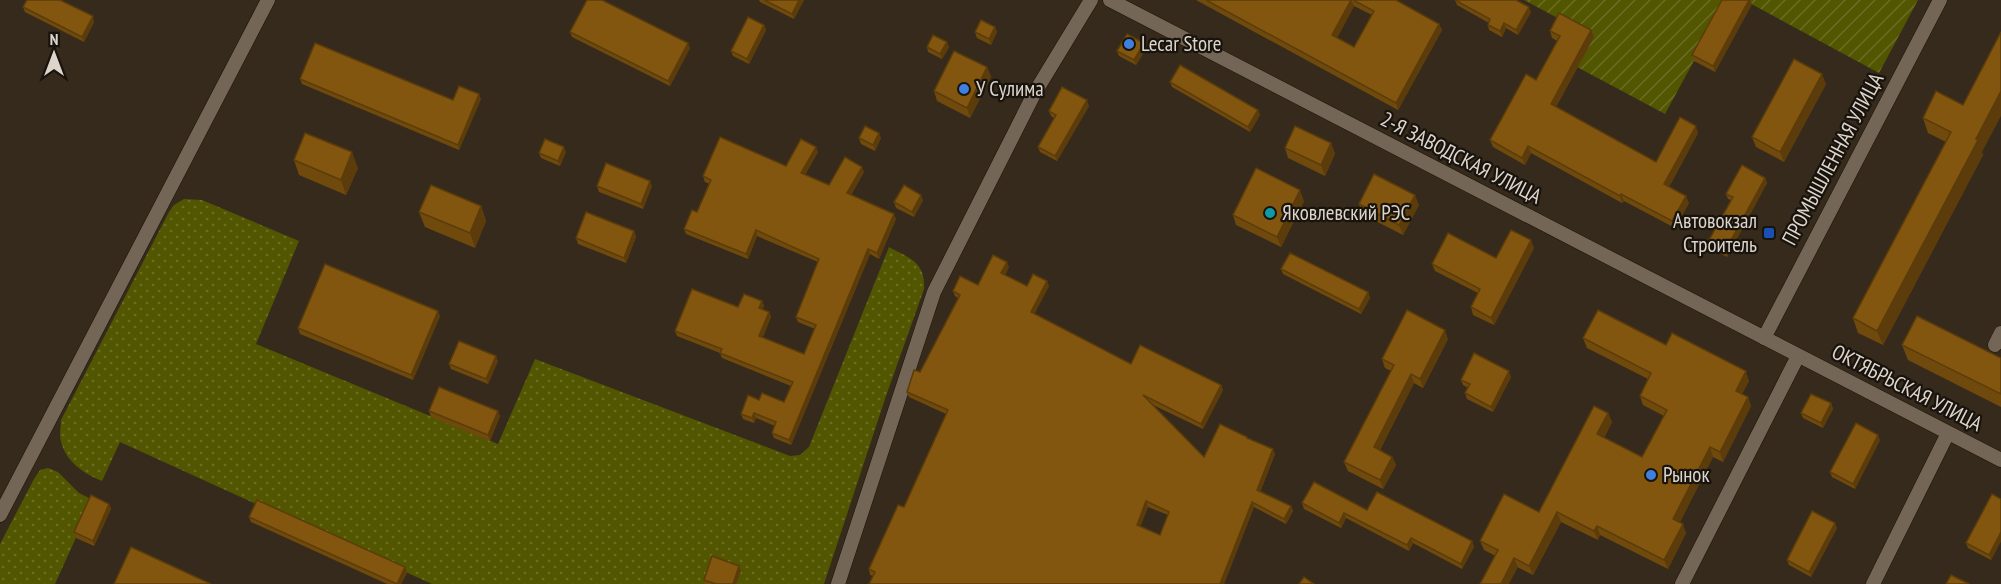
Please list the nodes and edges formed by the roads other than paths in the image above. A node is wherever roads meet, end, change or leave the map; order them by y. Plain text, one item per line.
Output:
1 (268, 0) edge
2 (1091, 0) edge
3 (1110, 0) edge
4 (1940, 0) edge
5 (1764, 338) junction
6 (1796, 354) junction
7 (1948, 433) junction
8 (2001, 460) edge
9 (0, 515) edge
10 (838, 584) edge
11 (1682, 584) edge
12 (1873, 584) edge

1 - 9 street
2 - 10 street
3 - 5 street, 2-Я ЗАВОДСКАЯ УЛИЦА
4 - 5 street, ПРОМЫШЛЕННАЯ УЛИЦА
5 - 6 street, 2-Я ЗАВОДСКАЯ УЛИЦА
6 - 7 street, ОКТЯБРЬСКАЯ УЛИЦА
6 - 11 street
7 - 8 street, ОКТЯБРЬСКАЯ УЛИЦА
7 - 12 street

